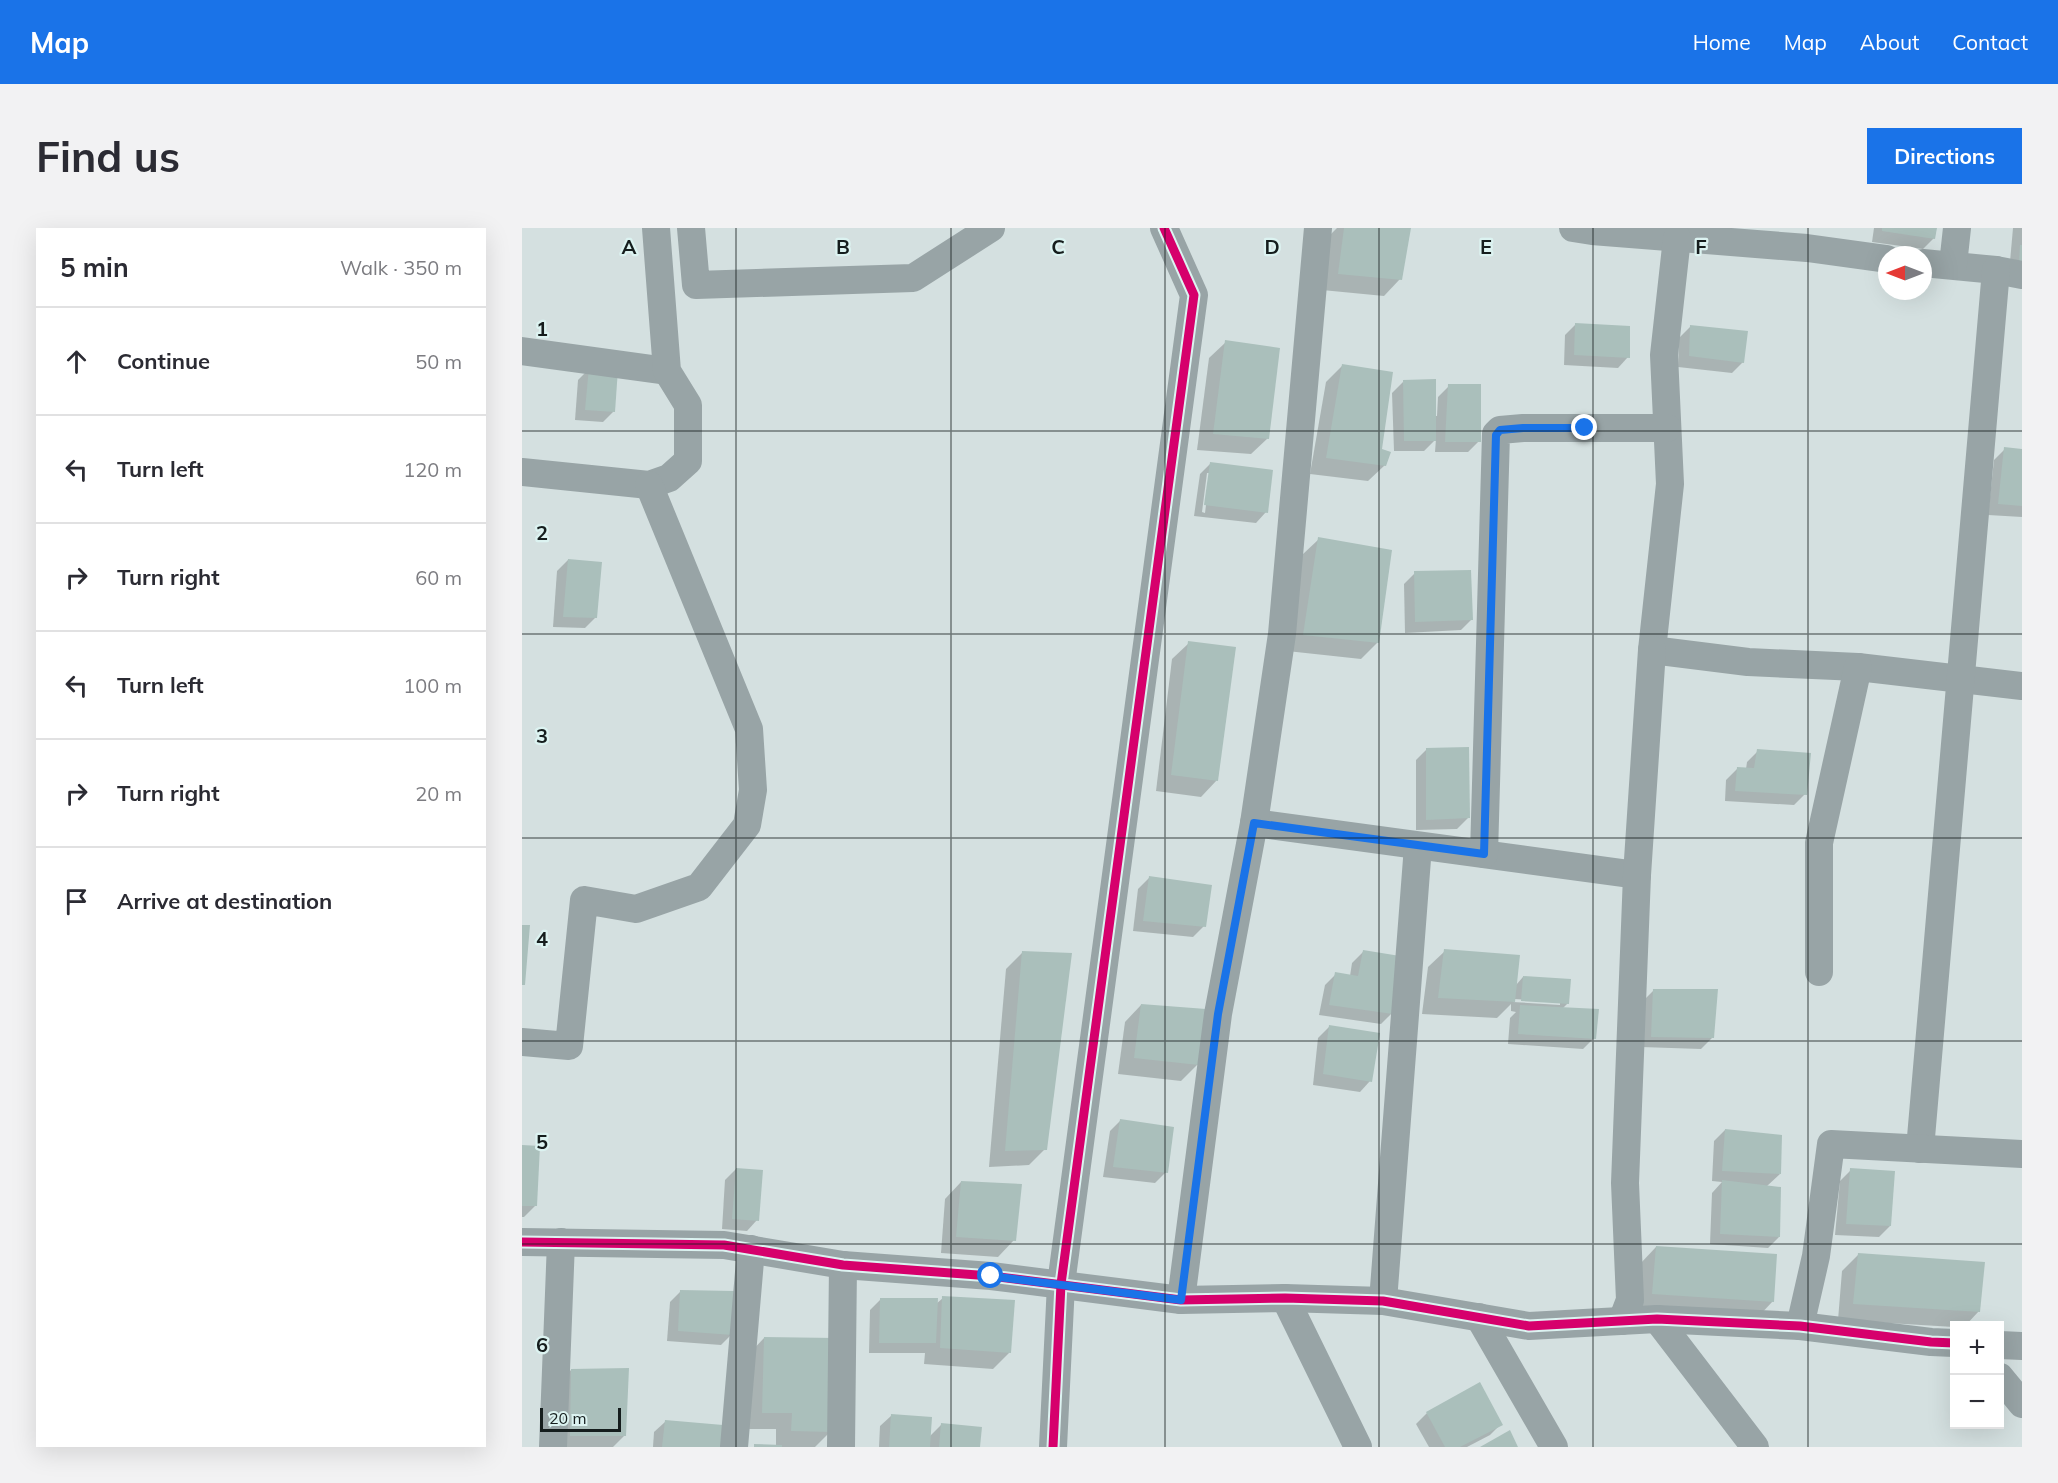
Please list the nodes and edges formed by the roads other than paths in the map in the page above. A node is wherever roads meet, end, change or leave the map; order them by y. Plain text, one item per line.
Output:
1 (656, 228) edge
2 (691, 228) edge
3 (990, 228) edge
4 (1164, 228) edge
5 (1318, 228) edge
6 (1573, 228) edge
7 (1957, 228) edge
8 (1777, 237) edge
9 (1677, 238) junction
10 (1878, 257) edge
11 (1932, 264) edge
12 (1953, 265) junction
13 (2009, 272) edge
14 (522, 351) edge
15 (667, 370) junction
16 (1667, 428) junction
17 (522, 472) edge
18 (649, 485) junction
19 (1652, 650) junction
20 (1858, 667) junction
21 (1962, 681) junction
22 (2022, 686) edge
23 (1254, 823) junction
24 (1418, 846) junction
25 (1484, 854) junction
26 (1637, 875) junction
27 (1819, 972) dead end
28 (522, 1042) edge
29 (1920, 1149) junction
30 (2022, 1154) edge
31 (522, 1242) edge
32 (561, 1242) junction
33 (751, 1249) junction
34 (843, 1265) junction
35 (1061, 1284) junction
36 (1285, 1298) junction
37 (1181, 1300) junction
38 (1383, 1301) junction
39 (1479, 1317) junction
40 (1657, 1319) junction
41 (1622, 1321) junction
42 (1800, 1326) junction
43 (1950, 1343) edge
44 (2004, 1345) edge
45 (2022, 1346) edge
46 (2004, 1382) edge
47 (2022, 1404) edge
48 (553, 1447) edge
49 (734, 1447) edge
50 (841, 1447) edge
51 (1053, 1447) edge
52 (1358, 1447) edge
53 (1554, 1447) edge
54 (1755, 1447) edge

1 - 15 street
2 - 3 street
4 - 35 street
5 - 23 street
6 - 9 street
7 - 12 street
8 - 9 street
8 - 10 street
9 - 16 street
11 - 12 street
12 - 13 street
13 - 21 street
14 - 15 street
15 - 18 street
16 - 19 street
16 - 25 street
17 - 18 street
18 - 28 street
19 - 20 street
19 - 26 street
20 - 21 street
20 - 27 street
21 - 22 street
21 - 29 street
23 - 24 street
23 - 37 street
24 - 25 street
24 - 38 street
25 - 26 street
26 - 41 street
29 - 30 street
29 - 42 street
31 - 32 street
32 - 33 street
32 - 48 street
33 - 34 street
33 - 49 street
34 - 35 street
34 - 50 street
35 - 37 street
35 - 51 street
36 - 37 street
36 - 38 street
36 - 52 street
38 - 39 street
39 - 41 street
39 - 53 street
40 - 41 street
40 - 42 street
40 - 54 street
42 - 43 street
44 - 45 street
46 - 47 street

